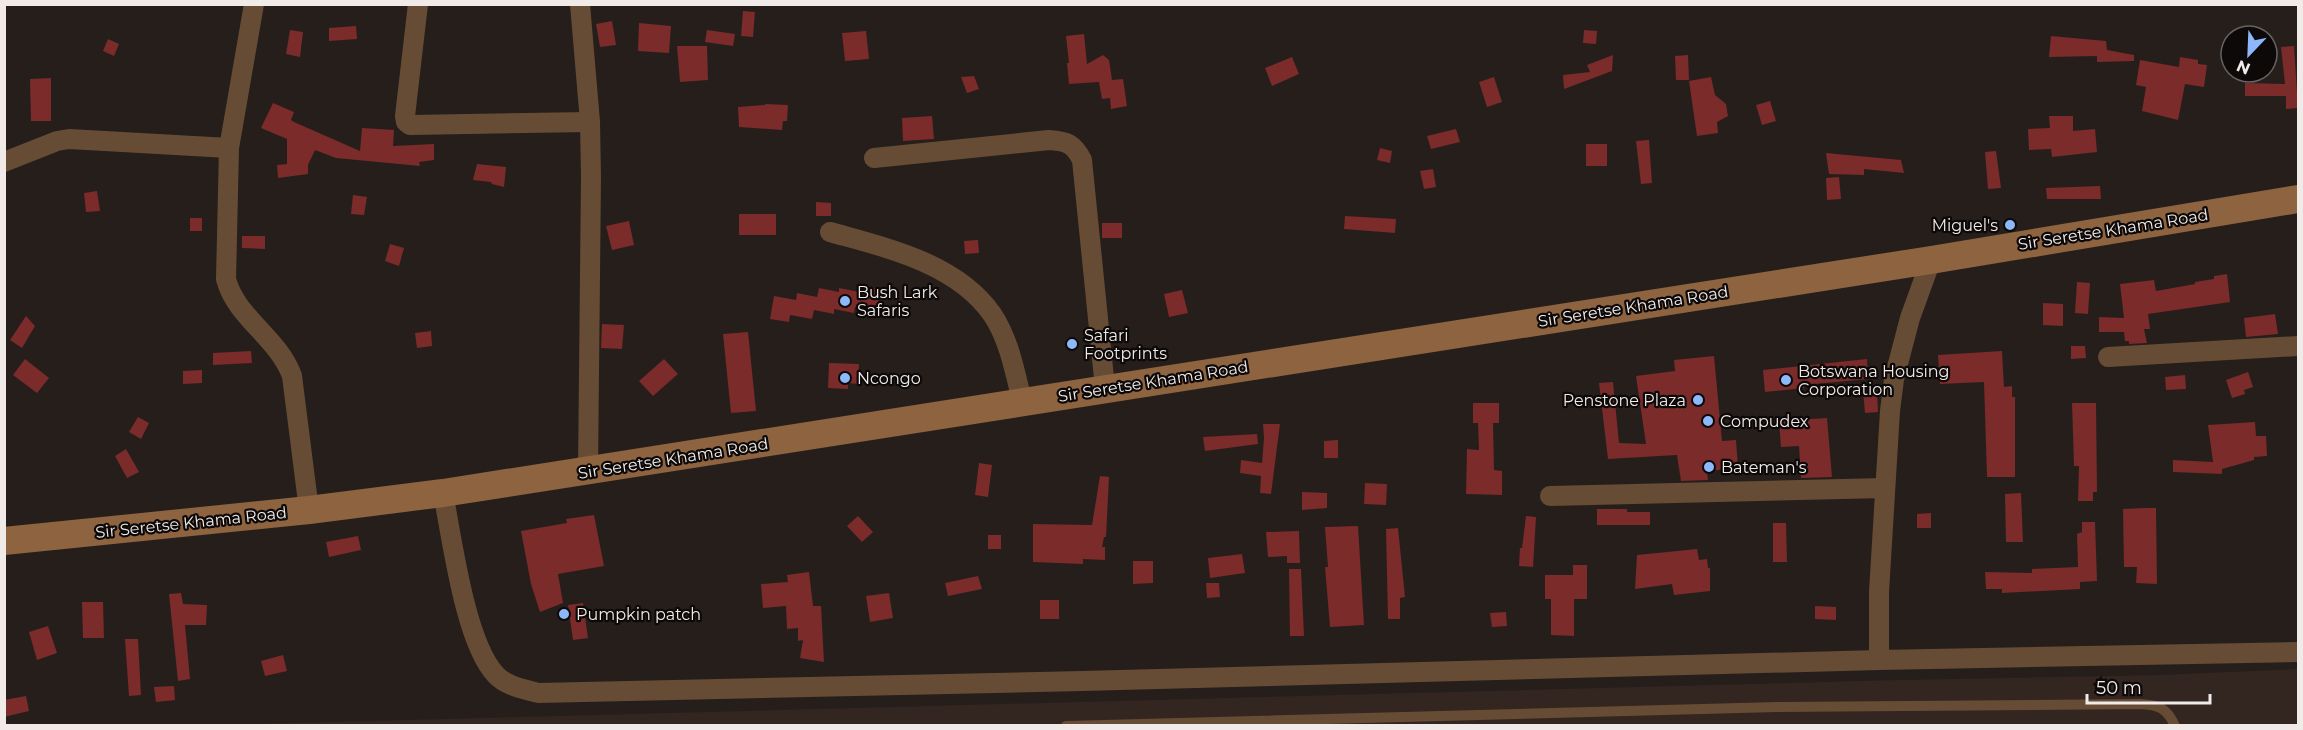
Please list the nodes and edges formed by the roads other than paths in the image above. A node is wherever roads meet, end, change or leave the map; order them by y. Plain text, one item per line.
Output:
1 (254, 4) edge
2 (418, 4) edge
3 (580, 4) edge
4 (590, 122) junction
5 (229, 148) junction
6 (874, 158) dead end
7 (4, 162) edge
8 (2298, 199) edge
9 (830, 232) dead end
10 (1931, 260) junction
11 (2298, 346) edge
12 (2108, 357) dead end
13 (1105, 388) junction
14 (1022, 401) junction
15 (588, 471) junction
16 (1885, 488) junction
17 (443, 493) junction
18 (1550, 496) dead end
19 (309, 510) junction
20 (4, 541) edge
21 (2298, 652) edge
22 (1879, 660) junction
23 (1066, 726) edge
24 (2175, 726) edge

1 - 5 street
2 - 4 street
3 - 4 street
4 - 15 street
5 - 7 street
5 - 19 street
6 - 13 street
8 - 10 main road, Sir Seretse Khama Road
9 - 14 street
10 - 13 main road, Sir Seretse Khama Road
10 - 16 street
11 - 12 street
13 - 14 main road, Sir Seretse Khama Road
14 - 15 main road, Sir Seretse Khama Road
15 - 17 main road, Sir Seretse Khama Road
16 - 18 street
16 - 22 street
17 - 19 main road, Sir Seretse Khama Road
17 - 22 street
19 - 20 main road, Sir Seretse Khama Road
21 - 22 street
23 - 24 lane

